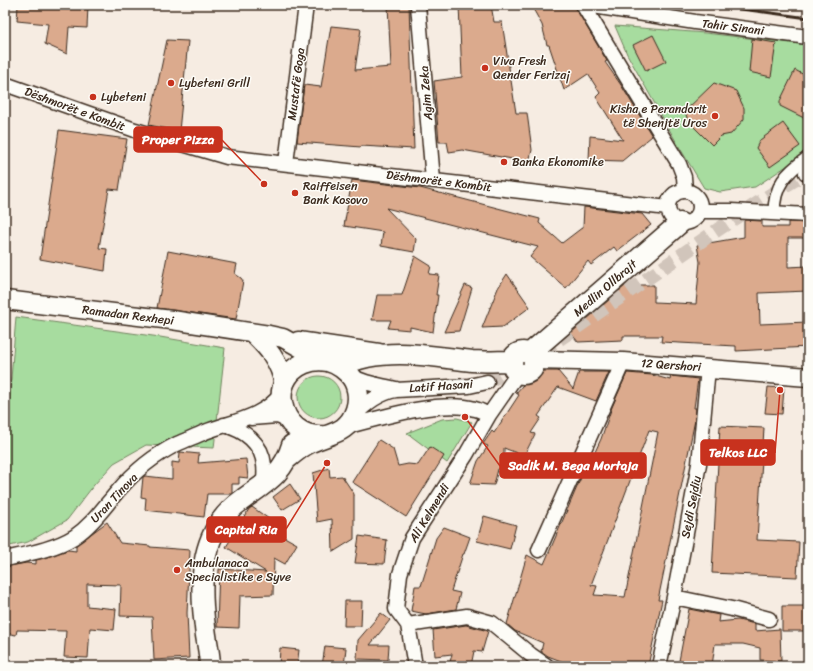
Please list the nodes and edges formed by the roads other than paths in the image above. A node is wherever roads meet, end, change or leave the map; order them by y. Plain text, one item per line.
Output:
1 (306, 5) edge
2 (418, 5) edge
3 (583, 5) edge
4 (587, 5) edge
5 (808, 37) edge
6 (5, 84) edge
7 (808, 157) edge
8 (286, 163) junction
9 (433, 180) junction
10 (685, 190) junction
11 (700, 211) junction
12 (774, 213) junction
13 (674, 215) junction
14 (808, 215) edge
15 (5, 300) edge
16 (251, 332) junction
17 (283, 338) junction
18 (384, 354) junction
19 (523, 362) junction
20 (623, 362) junction
21 (339, 368) junction
22 (708, 368) junction
23 (808, 377) edge
24 (487, 382) tunnel mouth
25 (283, 389) junction
26 (396, 390) junction
27 (489, 415) junction
28 (241, 420) junction
29 (349, 422) junction
30 (290, 423) junction
31 (224, 425) junction
32 (326, 436) junction
33 (288, 458) junction
34 (264, 484) junction
35 (540, 550) dead end
36 (5, 559) edge
37 (674, 597) junction
38 (768, 619) dead end
39 (408, 625) junction
40 (210, 666) edge
41 (415, 666) edge
42 (547, 666) edge
43 (659, 666) edge

1 - 8 street, Mustafë Goga
2 - 9 street, Agim Zeka
3 - 10 street
4 - 5 street, Tahir Sinani
6 - 8 street, Dëshmorët e Kombit
7 - 12 street
8 - 9 street, Dëshmorët e Kombit
9 - 13 street, Dëshmorët e Kombit
10 - 11 street
10 - 13 street
11 - 12 street
11 - 13 street
12 - 14 street
13 - 19 main road, Medlin Ollbrajt
15 - 16 street, Ramadan Rexhepi
16 - 17 street, Ramadan Rexhepi
16 - 25 street
17 - 18 street
17 - 21 street, Ramadan Rexhepi
18 - 19 main road
18 - 21 main road
19 - 20 street, 12 Qershori
19 - 27 street, Ali Kelmendi
20 - 22 street, 12 Qershori
20 - 35 street
21 - 25 main road
21 - 26 street, Latif Hasani
21 - 29 main road
22 - 23 street, 12 Qershori
22 - 37 street, Sejdi Sejdiu
24 - 26 street, Latif Hasani
25 - 28 street
25 - 30 main road
26 - 29 street, Latif Hasani
27 - 29 street
27 - 39 street, Ali Kelmendi
28 - 30 street
28 - 31 street, Uran Tinova
29 - 32 main road
30 - 32 main road
30 - 33 main road
31 - 34 street
31 - 36 street, Uran Tinova
32 - 33 main road
33 - 34 main road
34 - 40 main road
37 - 38 street
37 - 43 street, Sejdi Sejdiu
39 - 41 street, Ali Kelmendi
39 - 42 street

